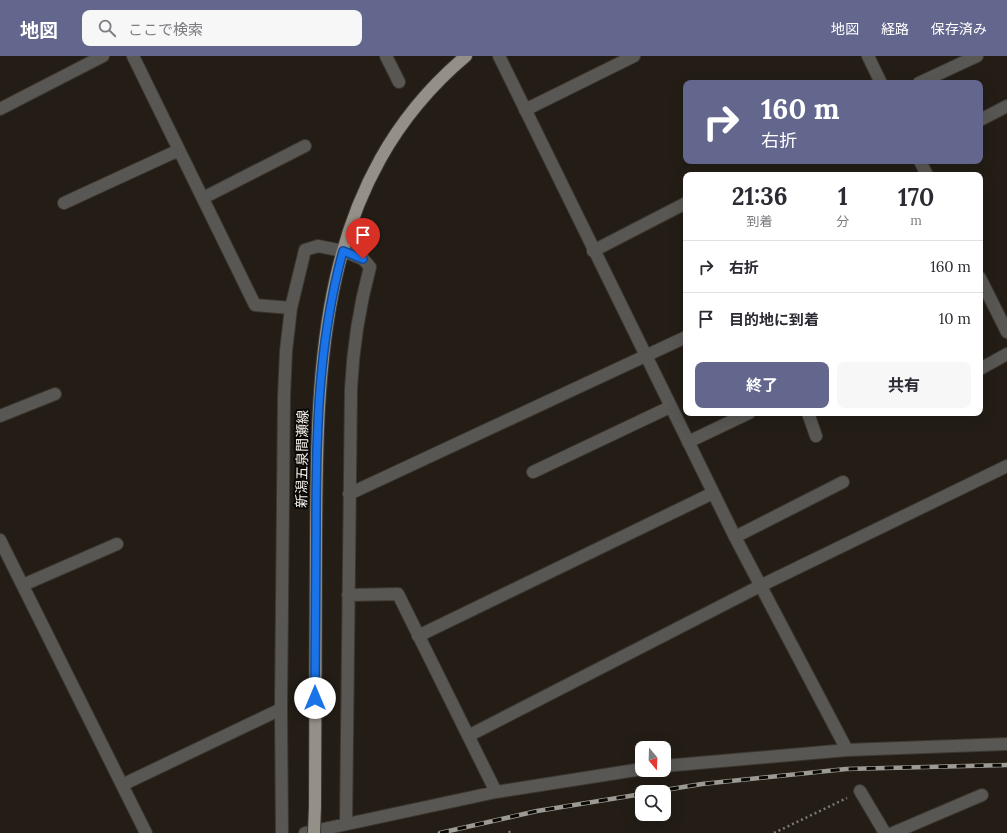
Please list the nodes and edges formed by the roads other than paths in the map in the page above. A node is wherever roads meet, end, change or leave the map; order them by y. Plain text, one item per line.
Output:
1 (103, 56) edge
2 (133, 56) edge
3 (386, 56) edge
4 (466, 56) edge
5 (498, 56) edge
6 (634, 56) edge
7 (868, 56) edge
8 (978, 56) edge
9 (880, 80) edge
10 (926, 80) edge
11 (399, 82) dead end
12 (1007, 106) edge
13 (0, 109) edge
14 (525, 110) junction
15 (983, 118) edge
16 (305, 146) dead end
17 (179, 150) junction
18 (202, 198) junction
19 (64, 203) dead end
20 (683, 205) edge
21 (593, 250) junction
22 (343, 251) junction
23 (984, 296) edge
24 (291, 308) junction
25 (1007, 332) edge
26 (683, 338) edge
27 (1007, 354) edge
28 (644, 355) junction
29 (983, 367) edge
30 (55, 394) dead end
31 (670, 407) junction
32 (0, 416) edge
33 (743, 416) edge
34 (809, 416) edge
35 (816, 436) dead end
36 (688, 442) junction
37 (1007, 466) edge
38 (534, 472) dead end
39 (843, 482) dead end
40 (713, 493) junction
41 (349, 494) junction
42 (735, 537) junction
43 (0, 540) edge
44 (117, 544) dead end
45 (23, 585) junction
46 (760, 586) junction
47 (348, 595) junction
48 (418, 636) junction
49 (281, 709) junction
50 (468, 736) junction
51 (1007, 744) edge
52 (847, 750) junction
53 (671, 765) edge
54 (635, 771) edge
55 (122, 785) junction
56 (860, 791) road end
57 (496, 792) junction
58 (982, 795) dead end
59 (346, 824) junction
60 (146, 833) edge
61 (282, 833) edge
62 (304, 833) edge
63 (314, 833) edge
64 (885, 833) edge
65 (893, 833) edge

1 - 13 street
2 - 17 street
3 - 11 street
4 - 22 main road, 新潟五泉間瀬線
5 - 14 street
6 - 14 street
7 - 9 street
8 - 10 street
12 - 15 street
14 - 21 street
16 - 18 street
17 - 18 street
17 - 19 street
18 - 24 street
20 - 21 street
21 - 28 street
22 - 24 street
22 - 41 street
22 - 63 main road, 新潟五泉間瀬線, bridge
23 - 25 street
24 - 49 street
26 - 28 street
27 - 29 street
28 - 31 street
28 - 41 street
30 - 32 street
31 - 36 street
31 - 38 street
33 - 36 street
34 - 35 street
36 - 40 street
37 - 46 street
39 - 42 street
40 - 42 street
40 - 48 street
41 - 47 street
42 - 46 street
43 - 45 street
44 - 45 street
45 - 55 street
46 - 50 street
46 - 52 street
47 - 48 street
47 - 59 street
48 - 50 street
49 - 55 street
49 - 61 street
50 - 57 street
51 - 52 street
52 - 53 street
54 - 57 street
55 - 60 street
56 - 64 street
57 - 59 street
58 - 65 street
59 - 62 street

